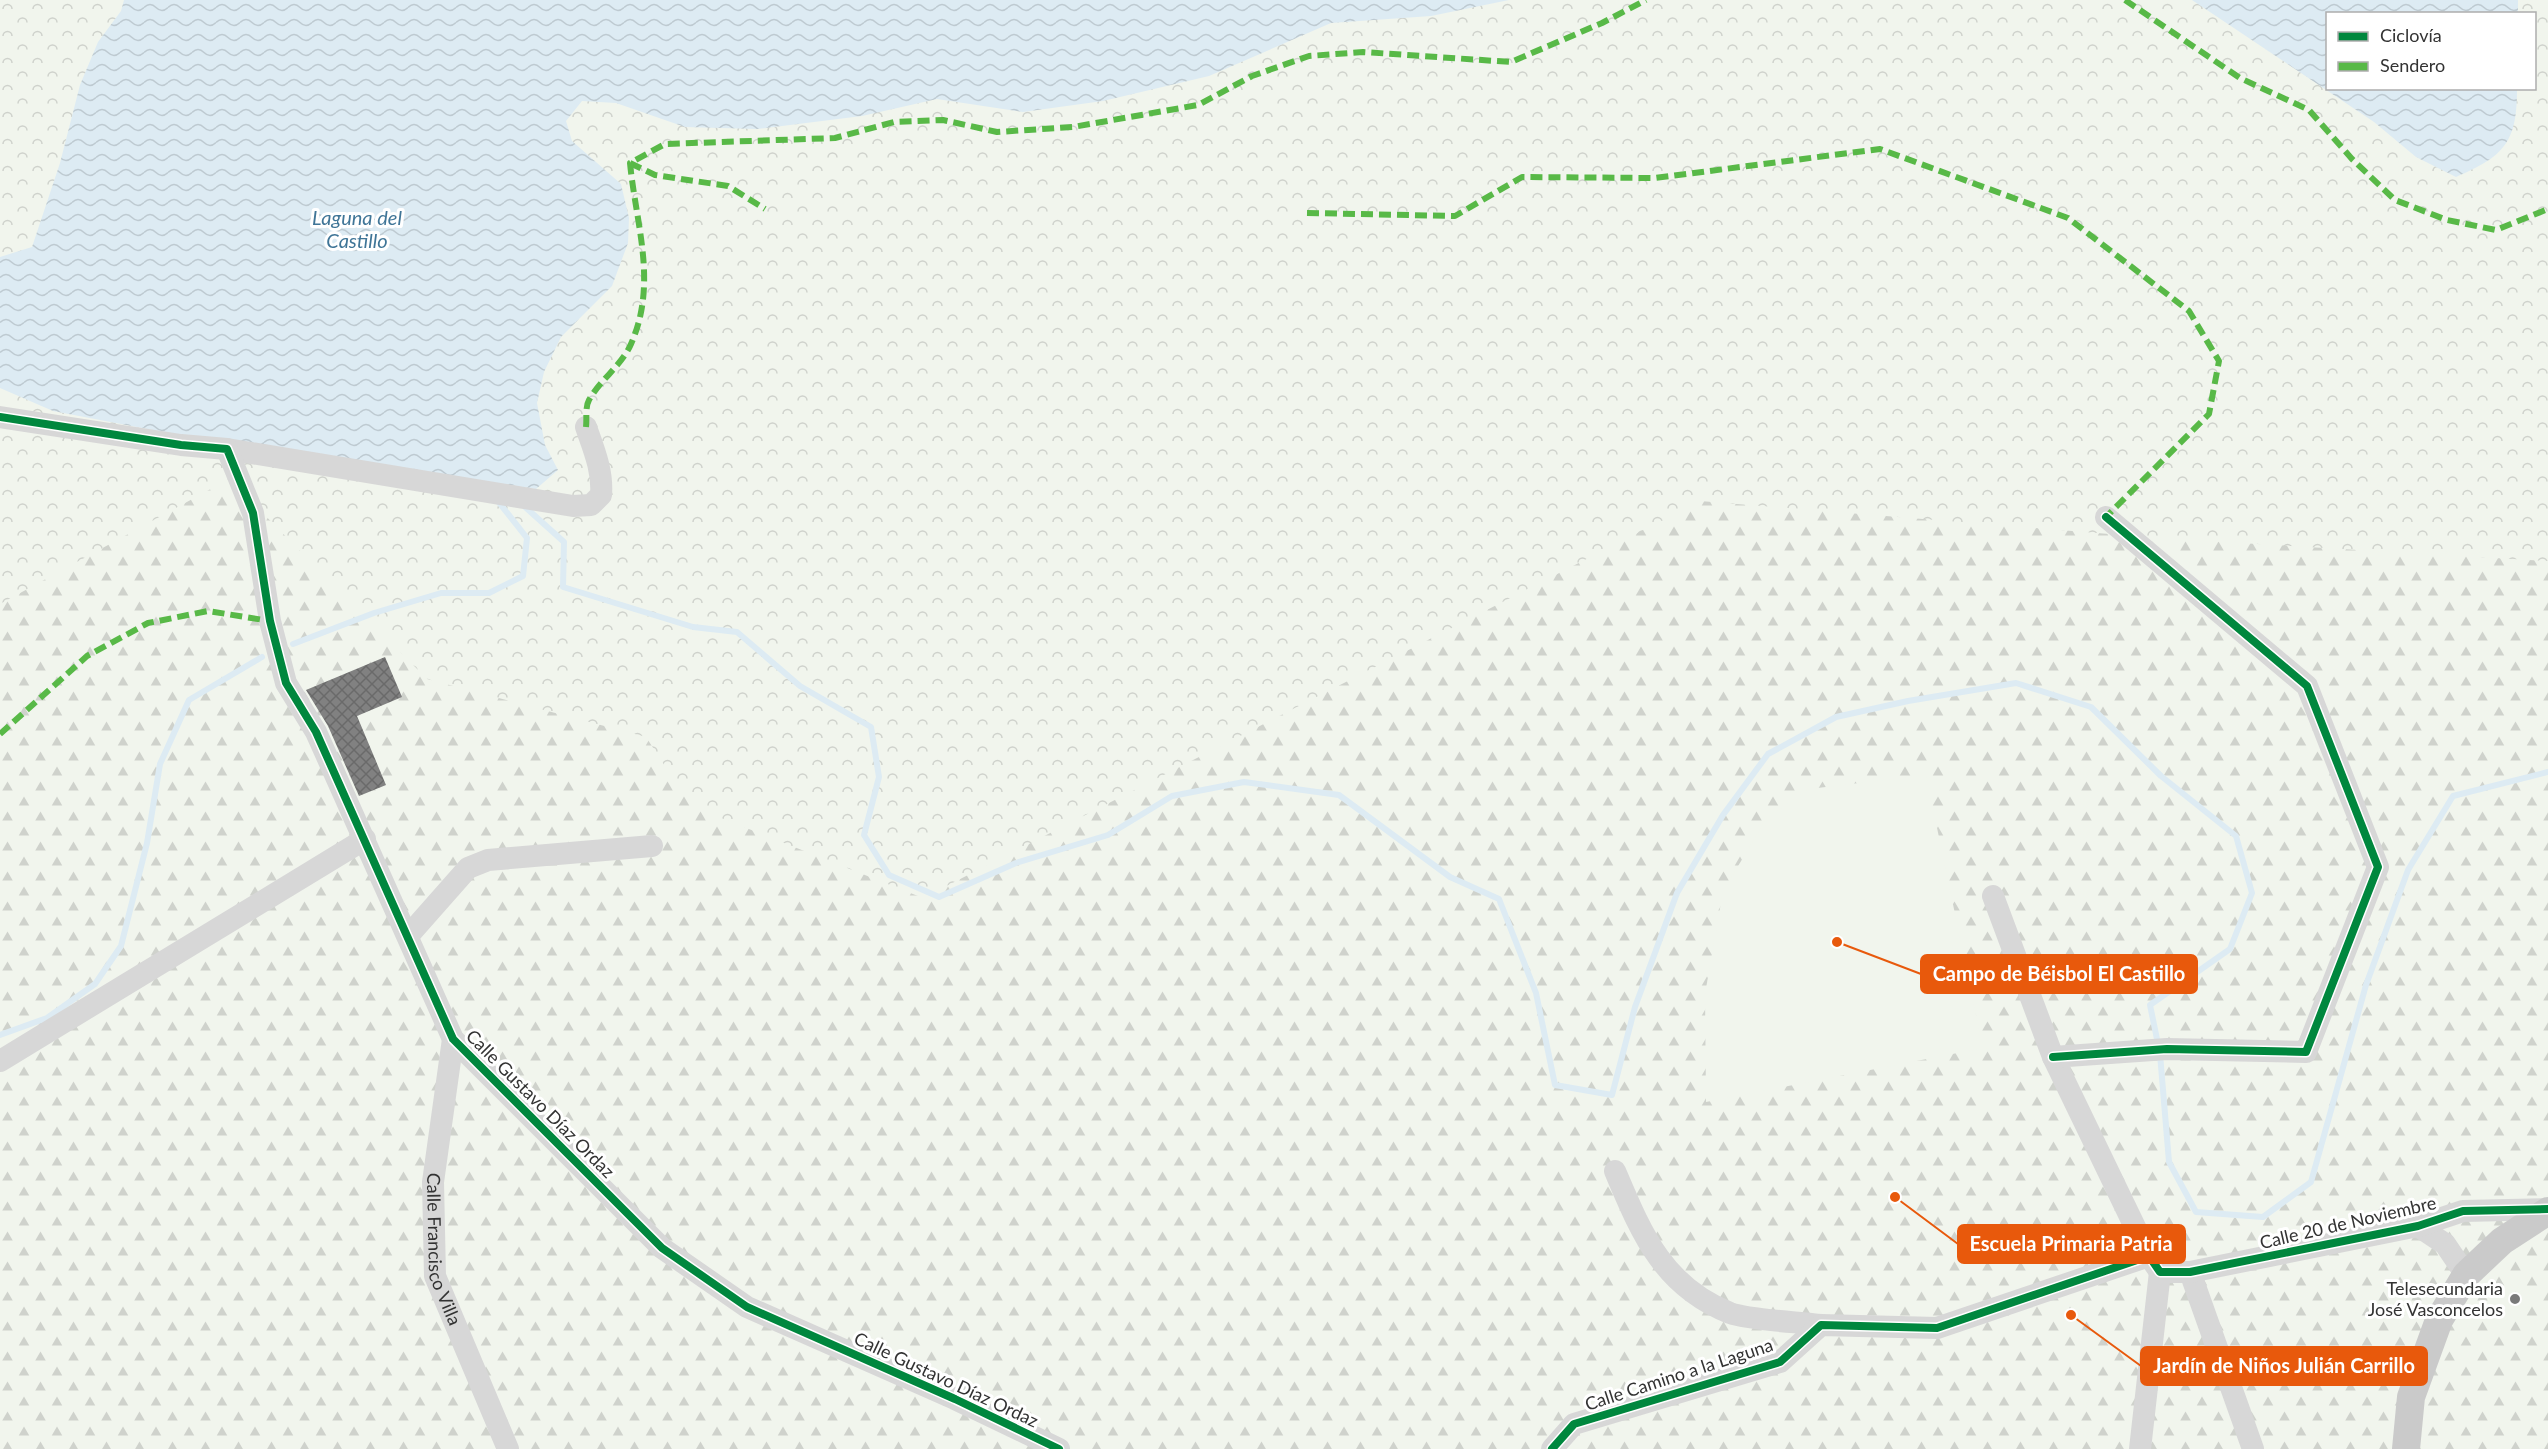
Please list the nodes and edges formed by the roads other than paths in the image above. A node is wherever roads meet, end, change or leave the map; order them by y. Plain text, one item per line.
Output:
1 (0, 417) edge
2 (586, 427) dead end
3 (226, 449) junction
4 (2106, 517) dead end
5 (365, 839) junction
6 (652, 846) dead end
7 (1993, 896) dead end
8 (408, 936) junction
9 (453, 1040) junction
10 (2053, 1057) junction
11 (0, 1060) edge
12 (1615, 1171) dead end
13 (2548, 1210) edge
14 (2418, 1226) junction
15 (2154, 1264) junction
16 (2190, 1272) junction
17 (2466, 1275) junction
18 (1821, 1325) junction
19 (508, 1449) edge
20 (1059, 1449) edge
21 (1552, 1449) edge
22 (2140, 1449) edge
23 (2253, 1449) edge
24 (2406, 1449) edge

1 - 3 street
2 - 3 street
3 - 5 street, Calle Gustavo Díaz Ordaz
4 - 10 street
5 - 8 street, Calle Gustavo Díaz Ordaz
5 - 11 street
6 - 8 street
7 - 10 street
8 - 9 street, Calle Gustavo Díaz Ordaz
9 - 19 street, Calle Francisco Villa
9 - 20 street, Calle Gustavo Díaz Ordaz
10 - 15 street
12 - 18 street
13 - 14 street, Calle 20 de Noviembre
13 - 17 main road
14 - 16 street, Calle 20 de Noviembre
14 - 17 street, Calle 20 de Noviembre
15 - 16 street
15 - 18 street
15 - 22 street
16 - 23 street
17 - 24 main road
18 - 21 street, Calle Camino a la Laguna

